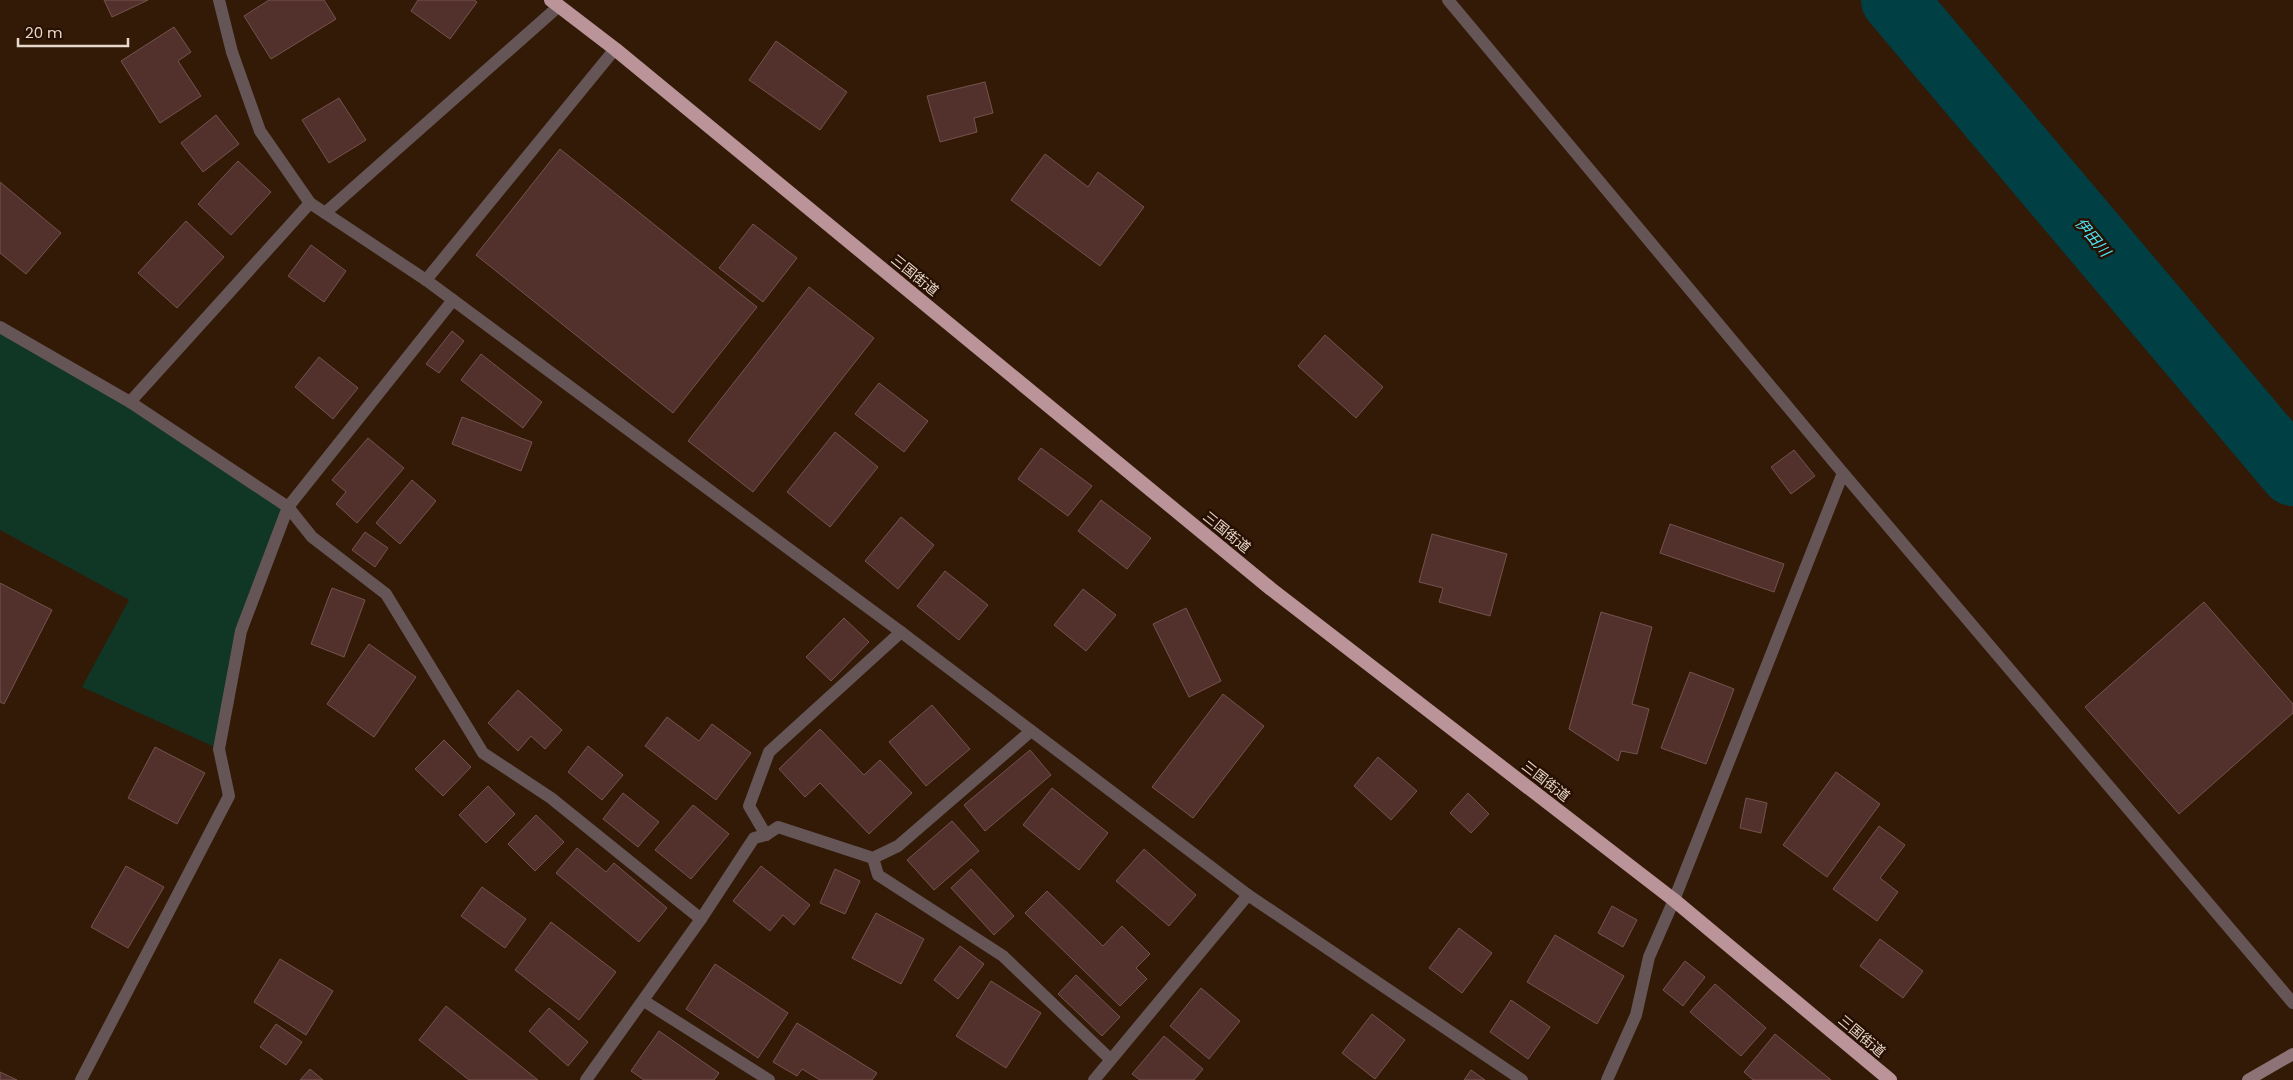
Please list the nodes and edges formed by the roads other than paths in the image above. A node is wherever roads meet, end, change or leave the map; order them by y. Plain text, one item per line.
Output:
1 (219, 0) edge
2 (1448, 0) edge
3 (555, 3) edge
4 (615, 49) junction
5 (310, 203) junction
6 (325, 213) junction
7 (426, 280) junction
8 (453, 300) junction
9 (0, 327) edge
10 (130, 402) junction
11 (1843, 474) junction
12 (288, 507) junction
13 (901, 632) junction
14 (1031, 731) junction
15 (766, 835) junction
16 (873, 858) junction
17 (1248, 895) junction
18 (1674, 900) junction
19 (701, 919) junction
20 (644, 1001) junction
21 (2293, 1003) edge
22 (2293, 1054) edge
23 (1110, 1059) junction
24 (81, 1080) edge
25 (586, 1080) edge
26 (769, 1080) edge
27 (1094, 1080) edge
28 (1522, 1080) edge
29 (1607, 1080) edge
30 (1890, 1080) edge
31 (2248, 1080) edge

1 - 5 street
2 - 11 street
3 - 4 highway, 三国街道
3 - 6 street
4 - 7 street
4 - 18 highway, 三国街道
5 - 6 street
5 - 10 street
6 - 7 street
7 - 8 street
8 - 12 street
8 - 13 street
9 - 10 street
10 - 12 street
11 - 18 street
11 - 21 street
12 - 19 street
12 - 24 street
13 - 14 street
13 - 15 street
14 - 16 street
14 - 17 street
15 - 16 street
15 - 19 street
16 - 23 street
17 - 23 street
17 - 28 street
18 - 29 street
18 - 30 highway, 三国街道
19 - 20 street
20 - 25 street
20 - 26 street
22 - 31 main road
23 - 27 street

